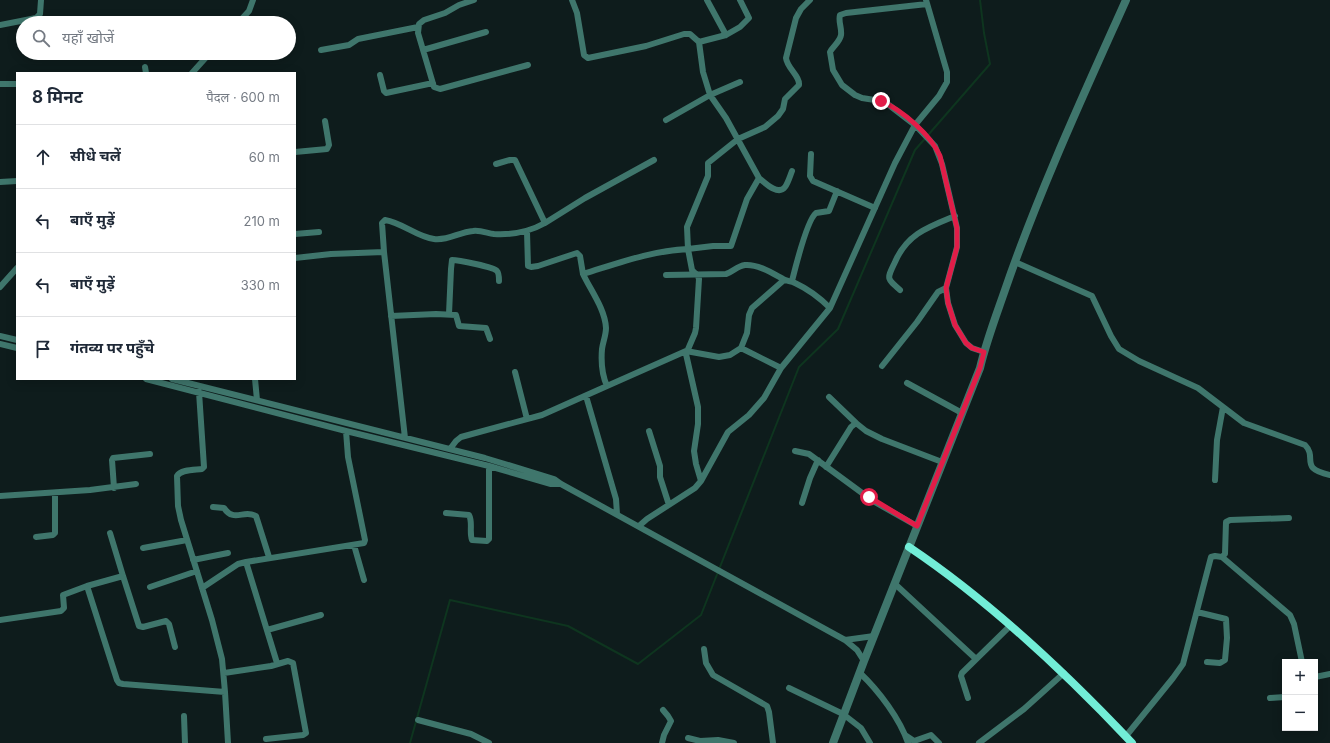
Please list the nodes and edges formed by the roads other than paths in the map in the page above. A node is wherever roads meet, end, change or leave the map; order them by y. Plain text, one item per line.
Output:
1 (41, 0) edge
2 (253, 0) edge
3 (474, 0) edge
4 (572, 0) edge
5 (707, 0) edge
6 (740, 0) edge
7 (810, 0) edge
8 (1126, 0) edge
9 (927, 2) edge
10 (38, 16) edge
11 (244, 16) edge
12 (16, 22) edge
13 (0, 25) edge
14 (418, 27) junction
15 (486, 32) dead end
16 (726, 35) junction
17 (699, 42) junction
18 (322, 50) dead end
19 (423, 50) junction
20 (204, 60) edge
21 (528, 65) dead end
22 (193, 72) edge
23 (380, 75) dead end
24 (740, 82) dead end
25 (433, 83) junction
26 (0, 84) edge
27 (16, 84) edge
28 (710, 95) junction
29 (666, 120) dead end
30 (325, 121) dead end
31 (917, 127) junction
32 (738, 139) junction
33 (296, 152) edge
34 (811, 154) dead end
35 (654, 160) dead end
36 (496, 164) dead end
37 (792, 171) dead end
38 (759, 178) junction
39 (16, 180) edge
40 (0, 182) edge
41 (836, 191) junction
42 (875, 208) junction
43 (955, 216) junction
44 (545, 223) junction
45 (319, 232) dead end
46 (527, 232) junction
47 (296, 234) edge
48 (688, 249) junction
49 (384, 252) junction
50 (296, 258) edge
51 (1015, 262) junction
52 (16, 269) edge
53 (583, 274) junction
54 (666, 275) dead end
55 (697, 275) junction
56 (784, 280) junction
57 (499, 281) dead end
58 (792, 281) junction
59 (0, 287) edge
60 (946, 288) junction
61 (900, 290) dead end
62 (830, 308) junction
63 (449, 314) junction
64 (391, 316) junction
65 (0, 336) edge
66 (490, 339) dead end
67 (16, 340) edge
68 (0, 344) edge
69 (16, 348) edge
70 (741, 348) junction
71 (686, 351) junction
72 (984, 352) junction
73 (882, 366) dead end
74 (781, 368) junction
75 (515, 372) dead end
76 (150, 380) edge
77 (180, 380) edge
78 (255, 380) edge
79 (196, 382) edge
80 (907, 383) dead end
81 (607, 386) junction
82 (199, 392) junction
83 (586, 396) junction
84 (829, 397) dead end
85 (257, 400) junction
86 (1223, 407) junction
87 (962, 413) junction
88 (527, 419) junction
89 (856, 423) junction
90 (346, 431) junction
91 (649, 431) dead end
92 (405, 438) junction
93 (450, 449) junction
94 (795, 451) dead end
95 (150, 454) dead end
96 (818, 460) junction
97 (942, 462) junction
98 (489, 466) junction
99 (826, 467) junction
100 (1330, 475) edge
101 (1215, 480) dead end
102 (701, 482) junction
103 (136, 484) dead end
104 (561, 484) junction
105 (114, 488) junction
106 (55, 492) junction
107 (0, 496) edge
108 (802, 503) dead end
109 (669, 505) junction
110 (213, 508) dead end
111 (446, 513) dead end
112 (617, 514) junction
113 (1290, 518) dead end
114 (638, 526) junction
115 (917, 526) junction
116 (110, 533) dead end
117 (36, 537) dead end
118 (187, 540) junction
119 (354, 545) junction
120 (908, 547) junction
121 (143, 548) dead end
122 (228, 553) dead end
123 (1222, 556) junction
124 (269, 557) junction
125 (193, 560) junction
126 (246, 562) junction
127 (197, 571) junction
128 (123, 576) junction
129 (364, 580) dead end
130 (895, 584) junction
131 (87, 586) junction
132 (150, 587) dead end
133 (202, 588) junction
134 (1197, 612) junction
135 (321, 614) dead end
136 (0, 620) edge
137 (1011, 625) junction
138 (267, 630) junction
139 (874, 636) junction
140 (845, 640) junction
141 (175, 647) dead end
142 (704, 649) dead end
143 (976, 659) junction
144 (1301, 659) edge
145 (864, 661) junction
146 (1207, 662) dead end
147 (278, 663) junction
148 (224, 672) junction
149 (860, 673) junction
150 (1064, 673) junction
151 (1330, 674) edge
152 (1318, 676) edge
153 (789, 688) dead end
154 (226, 692) junction
155 (1282, 697) edge
156 (968, 698) dead end
157 (1270, 698) dead end
158 (663, 710) dead end
159 (843, 714) junction
160 (184, 716) dead end
161 (418, 720) dead end
162 (905, 735) junction
163 (1126, 736) junction
164 (688, 738) dead end
165 (266, 739) dead end
166 (719, 742) edge
167 (185, 743) edge
168 (228, 743) edge
169 (489, 743) edge
170 (662, 743) edge
171 (734, 743) edge
172 (773, 743) edge
173 (833, 743) edge
174 (870, 743) edge
175 (908, 743) edge
176 (939, 743) edge
177 (979, 743) edge
178 (1132, 743) edge

1 - 10 street
2 - 11 street
3 - 14 street
4 - 17 street
5 - 16 street
6 - 16 street
7 - 32 street
8 - 51 street
9 - 31 street
9 - 31 street
12 - 13 street
14 - 18 street
14 - 19 street
15 - 19 street
16 - 17 street
17 - 28 street
19 - 25 street
20 - 22 street
21 - 25 street
23 - 25 street
24 - 28 street
26 - 27 street
28 - 29 street
28 - 32 street
30 - 33 street
31 - 42 street
31 - 43 street
32 - 38 street
32 - 48 street
34 - 41 street
35 - 44 street
36 - 44 street
37 - 38 street
38 - 48 street
39 - 40 street
41 - 42 street
41 - 58 street
42 - 62 street
43 - 60 street
43 - 61 street
44 - 46 street
45 - 47 street
46 - 49 street
46 - 53 street
48 - 53 street
48 - 55 street
49 - 50 street
49 - 64 street
51 - 72 street
51 - 86 street
52 - 59 street
53 - 81 street
54 - 55 street
55 - 56 street
55 - 71 street
56 - 58 street
56 - 70 street
57 - 63 street
58 - 62 street
60 - 72 street
60 - 73 street
62 - 74 street
63 - 64 street
63 - 66 street
64 - 92 street
65 - 67 street
68 - 69 street
70 - 71 street
70 - 74 street
71 - 81 street
71 - 102 street
72 - 87 street
74 - 102 street
75 - 88 street
76 - 82 street
77 - 79 street
78 - 85 street
79 - 85 street
80 - 87 street
81 - 83 street
82 - 90 street
82 - 118 street
83 - 88 street
83 - 112 street
84 - 89 street
85 - 92 street
86 - 100 street
86 - 101 street
87 - 97 street
88 - 93 street
89 - 97 street
89 - 99 street
90 - 98 street
90 - 119 street
91 - 109 street
92 - 93 street
93 - 104 street
94 - 96 street
95 - 105 street
96 - 99 street
96 - 108 street
97 - 115 street
98 - 104 street
98 - 111 street
99 - 115 street
102 - 109 street
103 - 105 street
104 - 112 street
105 - 106 street
106 - 107 street
106 - 117 street
109 - 114 street
110 - 124 street
112 - 114 street
113 - 123 street
114 - 140 street
115 - 120 street
116 - 128 street
118 - 121 street
118 - 125 street
119 - 124 street
119 - 129 street
120 - 130 street
120 - 137 main road
122 - 125 street
123 - 134 street
123 - 144 street
124 - 126 street
125 - 127 street
126 - 133 street
126 - 138 street
127 - 132 street
127 - 133 street
128 - 131 street
128 - 141 street
130 - 139 street
130 - 143 street
131 - 136 street
131 - 154 street
133 - 148 street
134 - 146 street
134 - 163 street
135 - 138 street
137 - 143 street
137 - 150 main road
138 - 147 street
139 - 140 street
139 - 145 street
140 - 145 street
142 - 172 street
143 - 156 street
145 - 149 street
147 - 148 street
147 - 165 street
148 - 154 street
149 - 159 street
149 - 162 street
150 - 163 main road
150 - 177 street
151 - 152 street
153 - 159 street
154 - 168 street
155 - 157 street
158 - 170 street
159 - 173 street
159 - 174 street
160 - 167 street
161 - 169 street
162 - 175 street
162 - 176 street
163 - 178 main road
164 - 166 street
166 - 171 street

